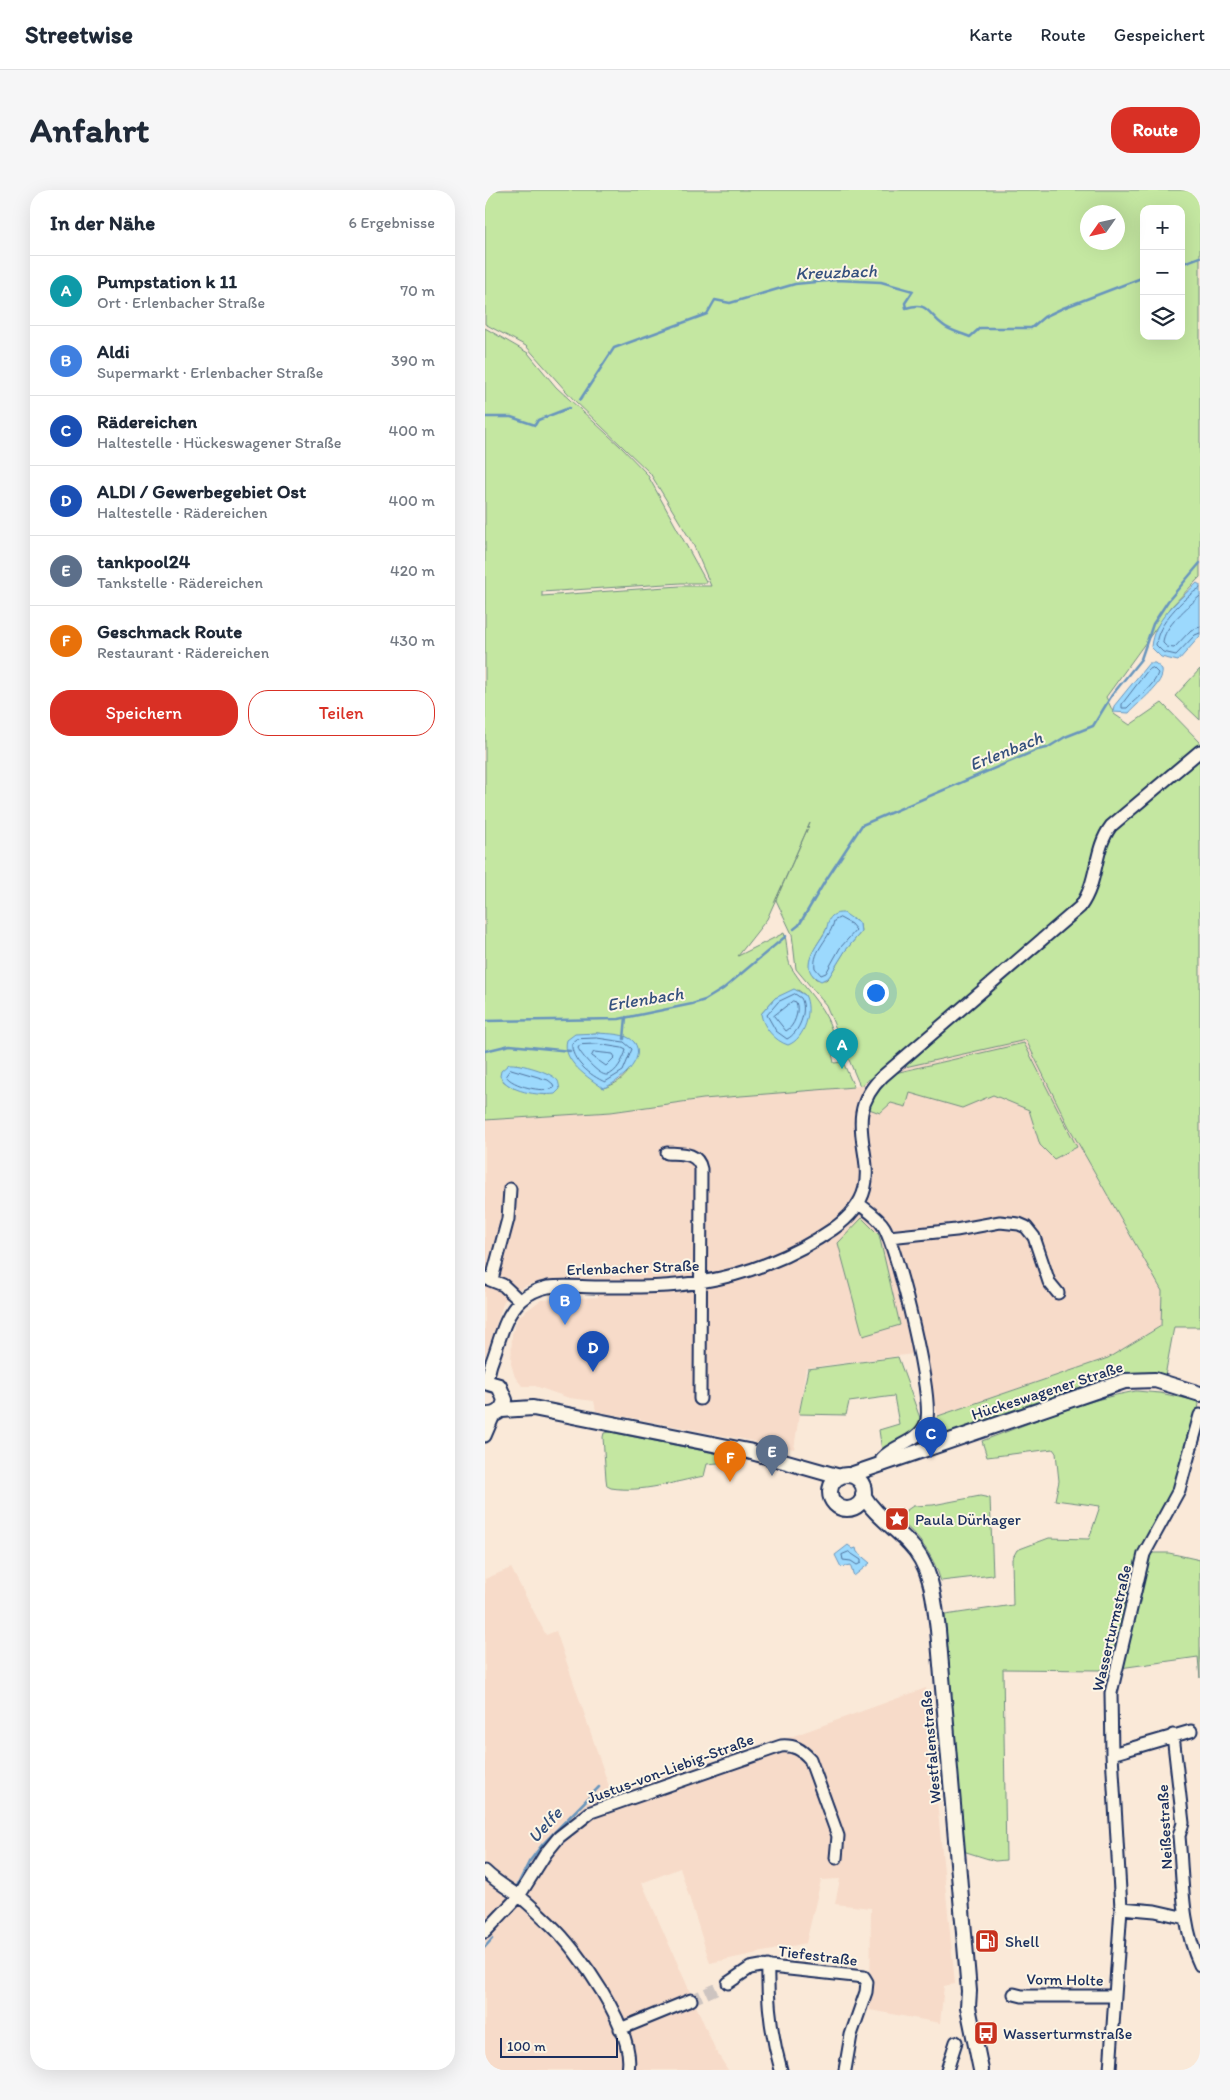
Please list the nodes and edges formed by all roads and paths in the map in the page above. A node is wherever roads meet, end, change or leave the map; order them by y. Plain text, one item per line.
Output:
1 (1200, 751) edge
2 (667, 1153) dead end
3 (510, 1189) dead end
4 (859, 1204) junction
5 (889, 1237) junction
6 (489, 1279) edge
7 (700, 1282) junction
8 (1058, 1293) dead end
9 (520, 1301) junction
10 (497, 1352) junction
11 (485, 1382) edge
12 (502, 1390) junction
13 (1200, 1394) edge
14 (700, 1399) dead end
15 (533, 1408) junction
16 (493, 1413) edge
17 (1200, 1415) edge
18 (485, 1436) edge
19 (881, 1466) junction
20 (809, 1469) junction
21 (845, 1476) junction
22 (831, 1489) junction
23 (863, 1490) junction
24 (853, 1507) junction
25 (881, 1518) junction
26 (1191, 1730) dead end
27 (1173, 1736) junction
28 (1112, 1754) junction
29 (836, 1858) dead end
30 (485, 1871) edge
31 (519, 1896) junction
32 (1121, 1908) junction
33 (1186, 1918) junction
34 (485, 1932) edge
35 (1200, 1965) edge
36 (768, 1966) junction
37 (728, 1983) tunnel mouth
38 (969, 1992) junction
39 (1014, 1994) dead end
40 (1114, 1996) junction
41 (691, 2000) tunnel mouth
42 (620, 2029) junction
43 (956, 2042) dead end
44 (628, 2070) edge
45 (781, 2070) edge
46 (845, 2070) edge
47 (947, 2070) edge
48 (981, 2070) edge
49 (988, 2070) edge
50 (1109, 2070) edge

1 - 4 street
2 - 7 street
3 - 6 street
4 - 5 street
4 - 7 street, Erlenbacher Straße
5 - 8 street
5 - 19 street
6 - 9 street
7 - 9 street, Erlenbacher Straße
7 - 14 street
9 - 10 street, Erlenbacher Straße
10 - 11 street, Erlenbacher Straße
10 - 12 street, Erlenbacher Straße
11 - 12 main road
12 - 15 main road
12 - 16 main road
13 - 19 main road, Hückeswagener Straße
15 - 16 main road
15 - 20 main road
16 - 18 street
17 - 28 street, Wasserturmstraße
19 - 21 main road, Hückeswagener Straße
19 - 23 main road, Hückeswagener Straße
20 - 21 main road
20 - 22 main road
21 - 22 main road
21 - 23 main road
22 - 24 main road
23 - 24 main road
23 - 25 main road, Westfalenstraße
24 - 25 main road, Westfalenstraße
25 - 38 main road, Westfalenstraße
26 - 27 street
27 - 28 street
27 - 33 street, Neißestraße
28 - 32 street, Wasserturmstraße
29 - 31 street, Justus-von-Liebig-Straße
30 - 31 street
31 - 34 street, Justus-von-Liebig-Straße
31 - 42 street
32 - 33 street
32 - 40 street, Wasserturmstraße
33 - 35 street, Neißestraße
36 - 37 street, Tiefestraße
36 - 45 street, Tiefestraße
36 - 46 street, Tiefestraße
38 - 48 main road, Westfalenstraße
38 - 49 main road, Westfalenstraße
39 - 40 street, Vorm Holte
40 - 50 street, Wasserturmstraße
41 - 42 street
42 - 44 street
43 - 47 street

